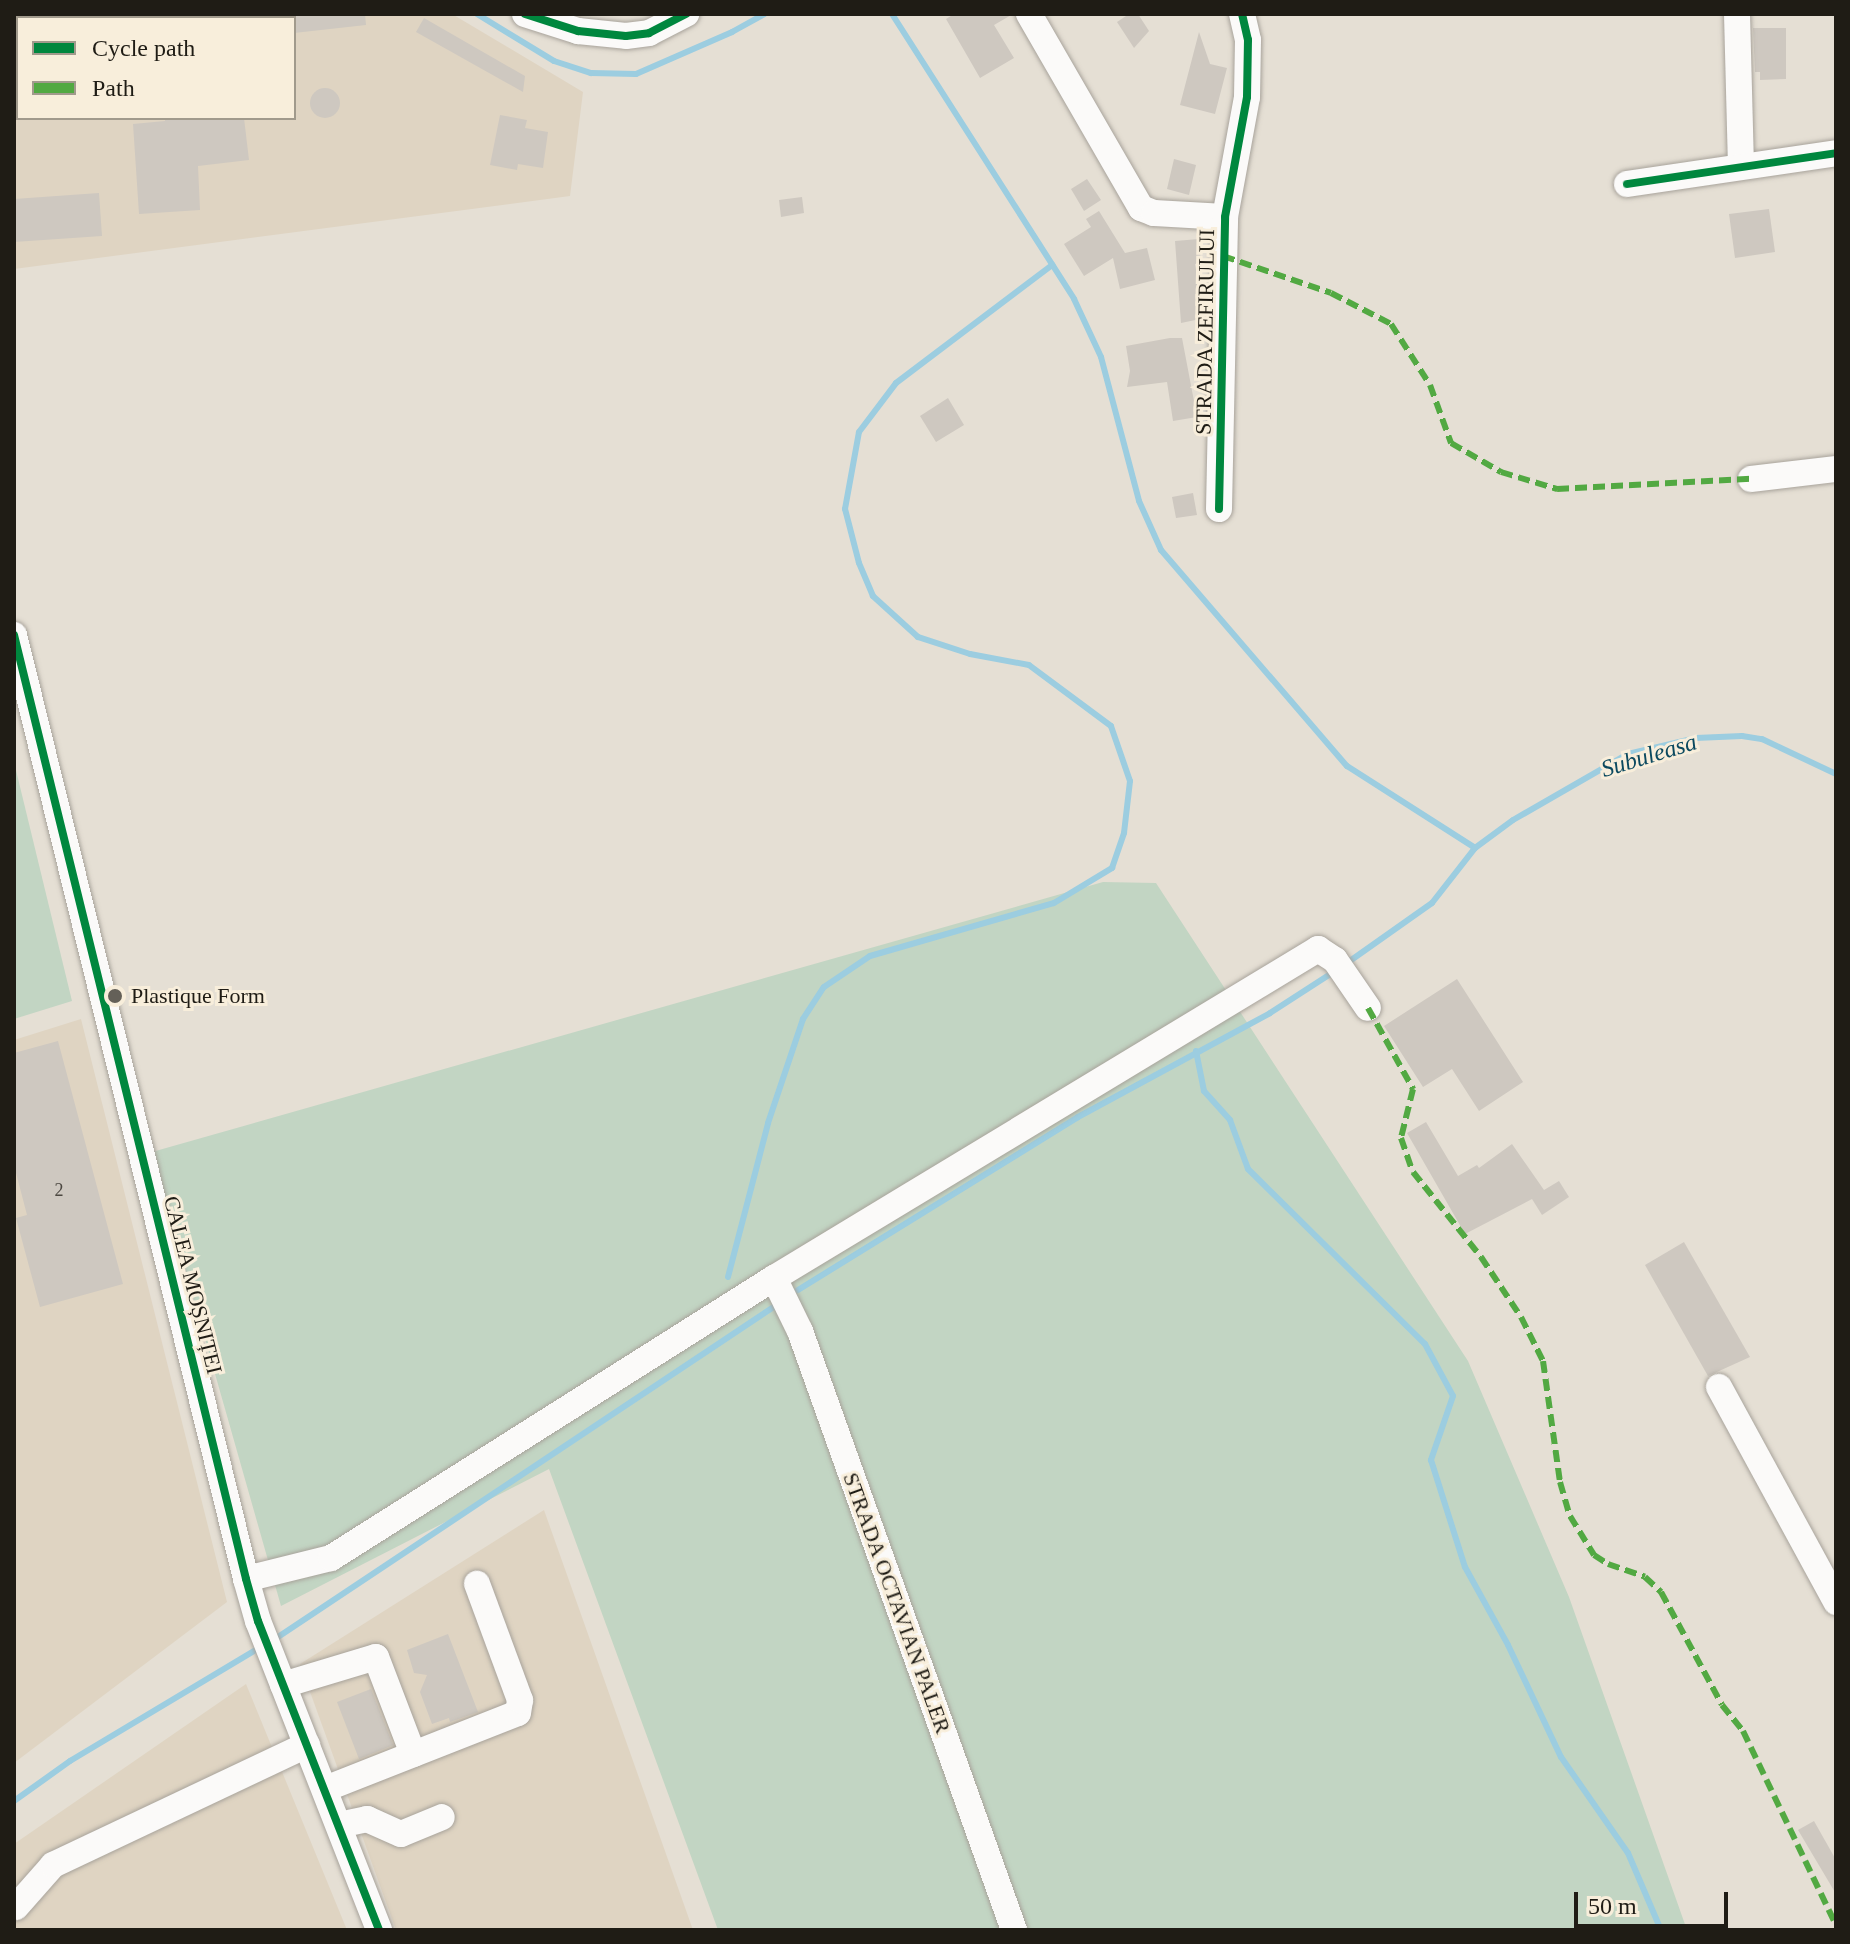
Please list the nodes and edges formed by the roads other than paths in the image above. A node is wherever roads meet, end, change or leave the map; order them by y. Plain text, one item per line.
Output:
1 (525, 14) edge
2 (686, 14) edge
3 (1029, 14) edge
4 (1242, 14) edge
5 (1737, 14) edge
6 (551, 18) edge
7 (1836, 153) edge
8 (1741, 165) junction
9 (1627, 184) dead end
10 (1225, 217) junction
11 (1836, 469) edge
12 (1751, 479) dead end
13 (1219, 509) dead end
14 (14, 635) edge
15 (1368, 1008) dead end
16 (774, 1278) junction
17 (1719, 1387) dead end
18 (246, 1579) junction
19 (477, 1584) dead end
20 (1836, 1602) edge
21 (279, 1674) junction
22 (307, 1745) junction
23 (413, 1754) junction
24 (325, 1789) junction
25 (442, 1817) dead end
26 (339, 1825) junction
27 (16, 1907) edge
28 (379, 1930) edge
29 (1014, 1930) edge

1 - 6 street
2 - 6 street
3 - 10 street
4 - 10 street, STRADA ZEFIRULUI
5 - 8 street
7 - 8 street
8 - 9 street
10 - 13 street, STRADA ZEFIRULUI
11 - 12 street
14 - 18 street, CALEA MOȘNIȚEI
15 - 16 street
16 - 18 street
16 - 29 street, STRADA OCTAVIAN PALER
17 - 20 street
18 - 21 street, CALEA MOȘNIȚEI
19 - 23 street
21 - 22 street, CALEA MOȘNIȚEI
21 - 23 street
22 - 24 street, CALEA MOȘNIȚEI
22 - 27 street
23 - 24 street
24 - 26 street, CALEA MOȘNIȚEI
25 - 26 street
26 - 28 street, CALEA MOȘNIȚEI

